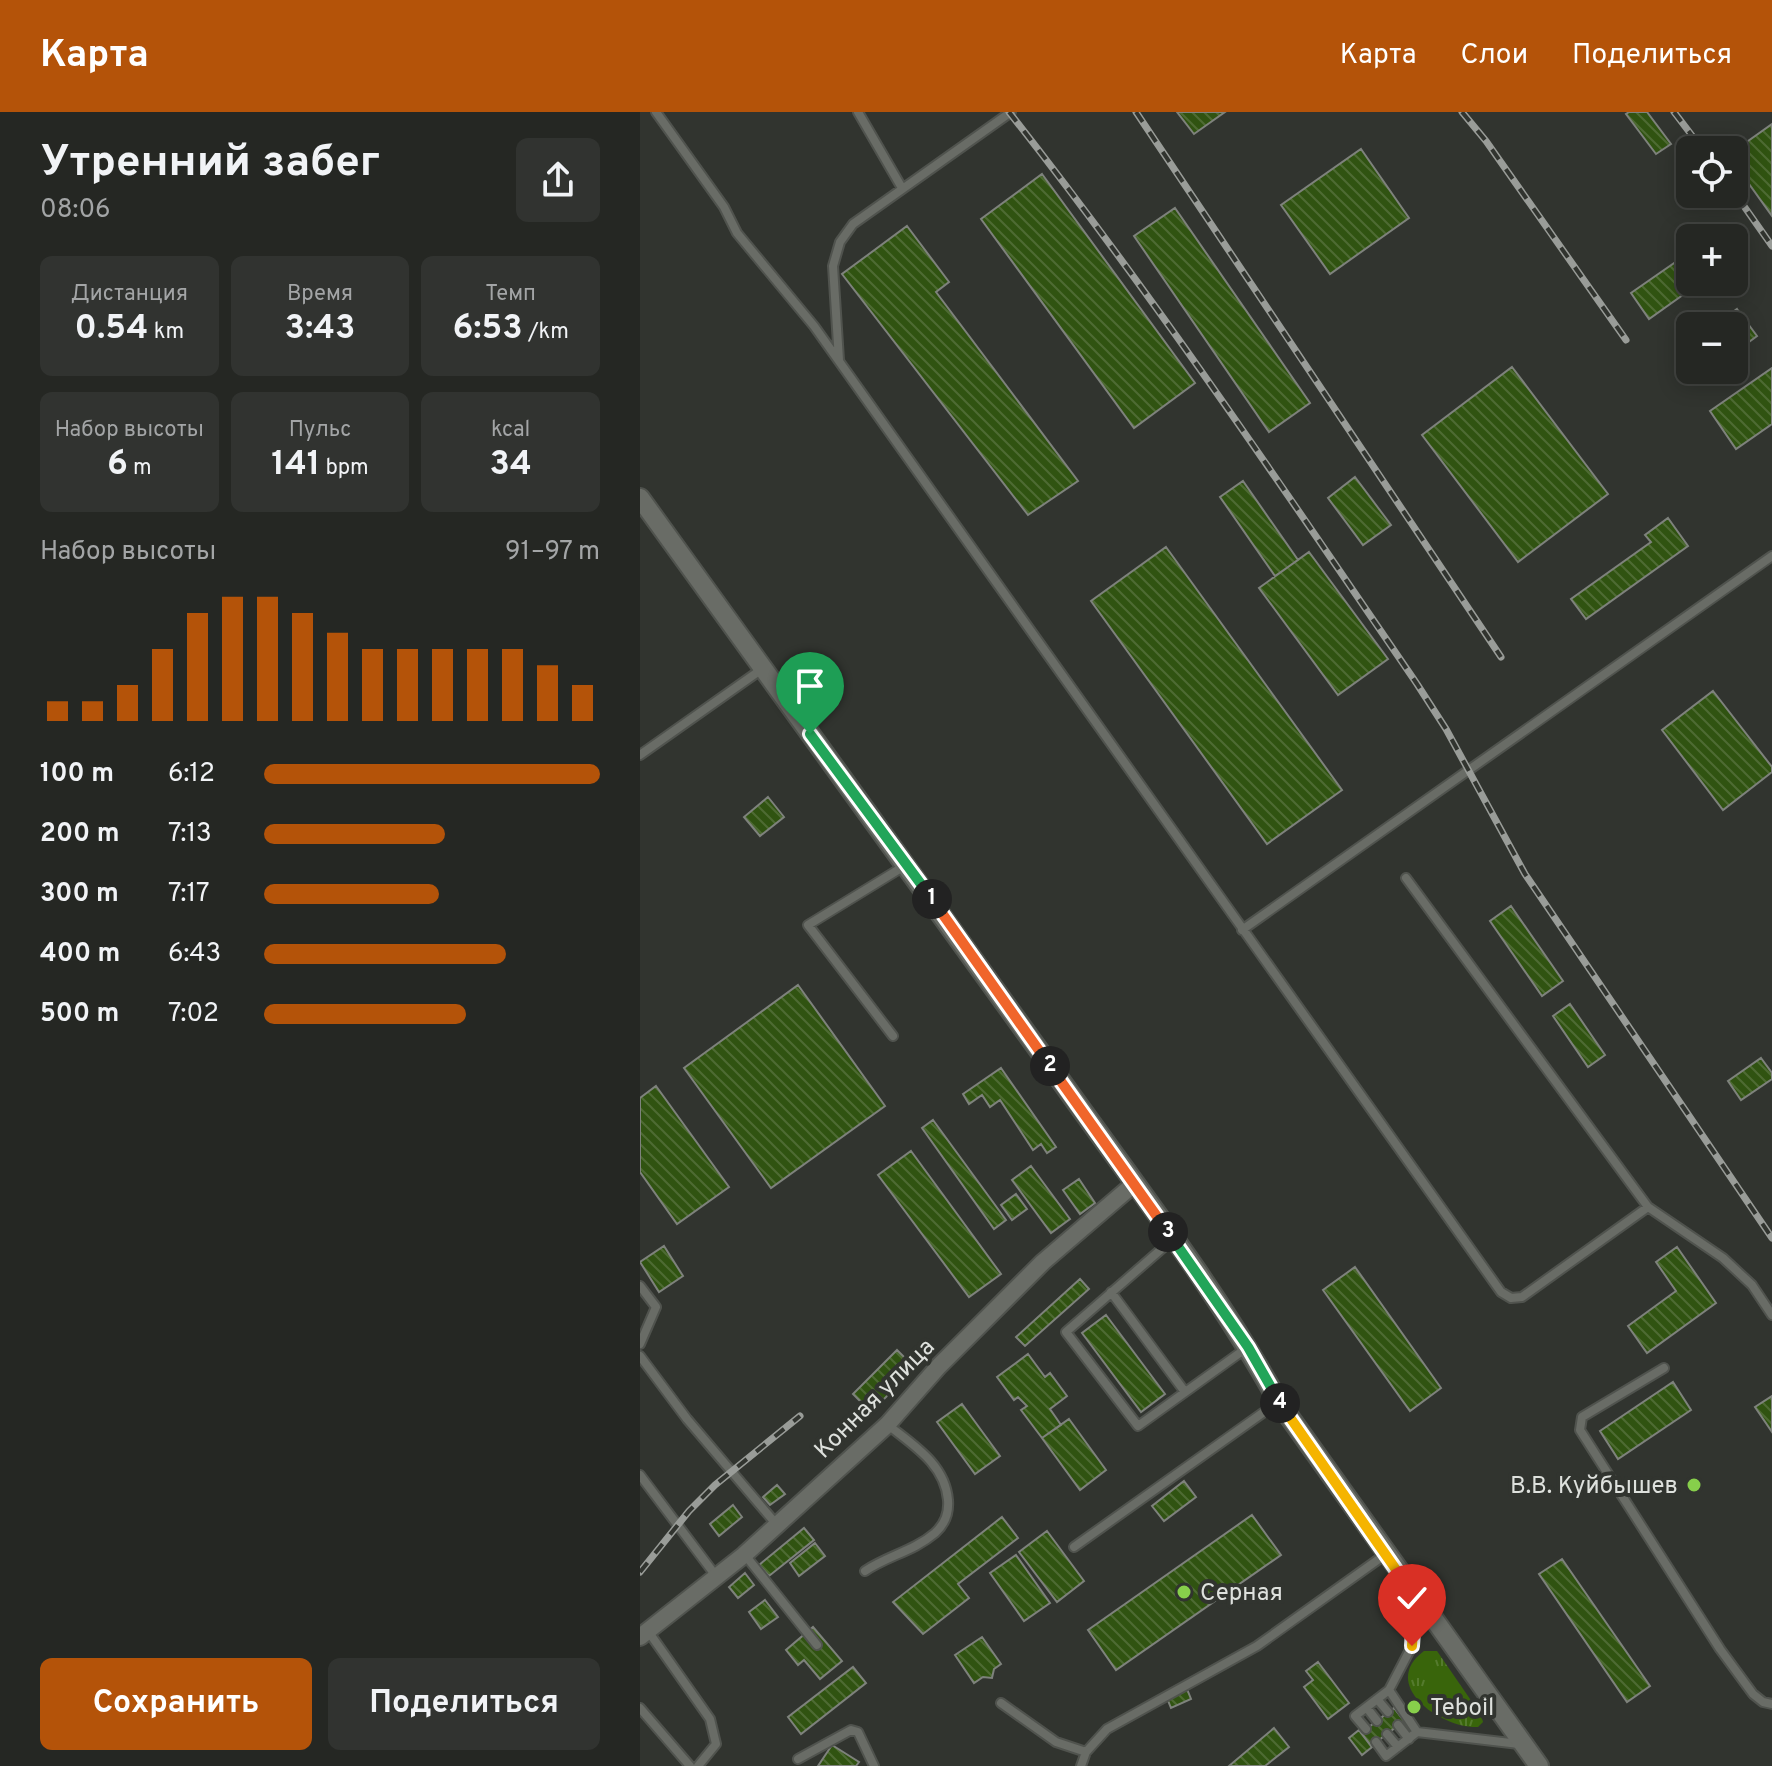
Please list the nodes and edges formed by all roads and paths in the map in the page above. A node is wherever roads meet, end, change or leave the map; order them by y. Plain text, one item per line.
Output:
1 (656, 112) edge
2 (858, 112) edge
3 (1011, 112) edge
4 (902, 188) junction
5 (839, 361) junction
6 (640, 498) edge
7 (1772, 556) edge
8 (762, 669) junction
9 (640, 755) edge
10 (907, 864) junction
11 (1406, 878) dead end
12 (1242, 930) junction
13 (893, 1036) dead end
14 (1134, 1184) junction
15 (1648, 1207) junction
16 (1173, 1239) junction
17 (640, 1286) edge
18 (1111, 1292) junction
19 (1772, 1315) edge
20 (640, 1344) edge
21 (1248, 1347) junction
22 (640, 1356) edge
23 (1664, 1368) dead end
24 (1185, 1392) junction
25 (1278, 1401) junction
26 (887, 1425) junction
27 (640, 1475) edge
28 (777, 1525) junction
29 (1074, 1547) dead end
30 (1386, 1554) junction
31 (744, 1555) junction
32 (865, 1571) dead end
33 (716, 1576) junction
34 (1411, 1590) junction
35 (644, 1634) edge
36 (817, 1645) dead end
37 (1389, 1690) junction
38 (1377, 1699) junction
39 (1001, 1703) dead end
40 (1772, 1704) edge
41 (640, 1708) edge
42 (1367, 1708) junction
43 (1388, 1712) dead end
44 (1377, 1721) dead end
45 (1398, 1725) dead end
46 (1366, 1729) dead end
47 (1417, 1732) junction
48 (1387, 1734) dead end
49 (1409, 1739) junction
50 (1376, 1742) dead end
51 (1523, 1745) junction
52 (1398, 1747) junction
53 (1086, 1752) junction
54 (798, 1759) dead end
55 (690, 1766) edge
56 (698, 1766) edge
57 (874, 1766) edge
58 (1081, 1766) edge
59 (1539, 1766) edge

1 - 5 lane
2 - 4 lane
3 - 4 lane
4 - 5 lane
5 - 12 lane
6 - 8 street
7 - 12 lane
8 - 9 lane
8 - 10 street
10 - 13 lane
10 - 14 street
11 - 15 lane
12 - 15 lane
14 - 16 street
14 - 26 street, Конная улица
15 - 19 lane
16 - 18 lane
16 - 21 street
17 - 20 lane
18 - 24 lane
18 - 24 lane
21 - 24 lane
21 - 25 street
22 - 28 lane
23 - 40 lane
25 - 29 lane
25 - 30 street
26 - 28 street, Конная улица
26 - 32 lane
27 - 33 lane
28 - 31 street, Конная улица
30 - 34 street
30 - 53 lane
31 - 33 street, Конная улица
31 - 36 lane
33 - 35 street, Конная улица
34 - 37 lane
34 - 51 street
35 - 56 lane
37 - 38 lane
37 - 47 lane
38 - 42 lane
38 - 43 lane
39 - 53 lane
41 - 55 lane
42 - 44 lane
42 - 46 lane
45 - 49 lane
47 - 49 lane
47 - 51 lane
48 - 52 lane
49 - 52 lane
50 - 52 lane
51 - 59 street
53 - 58 lane
54 - 57 lane

